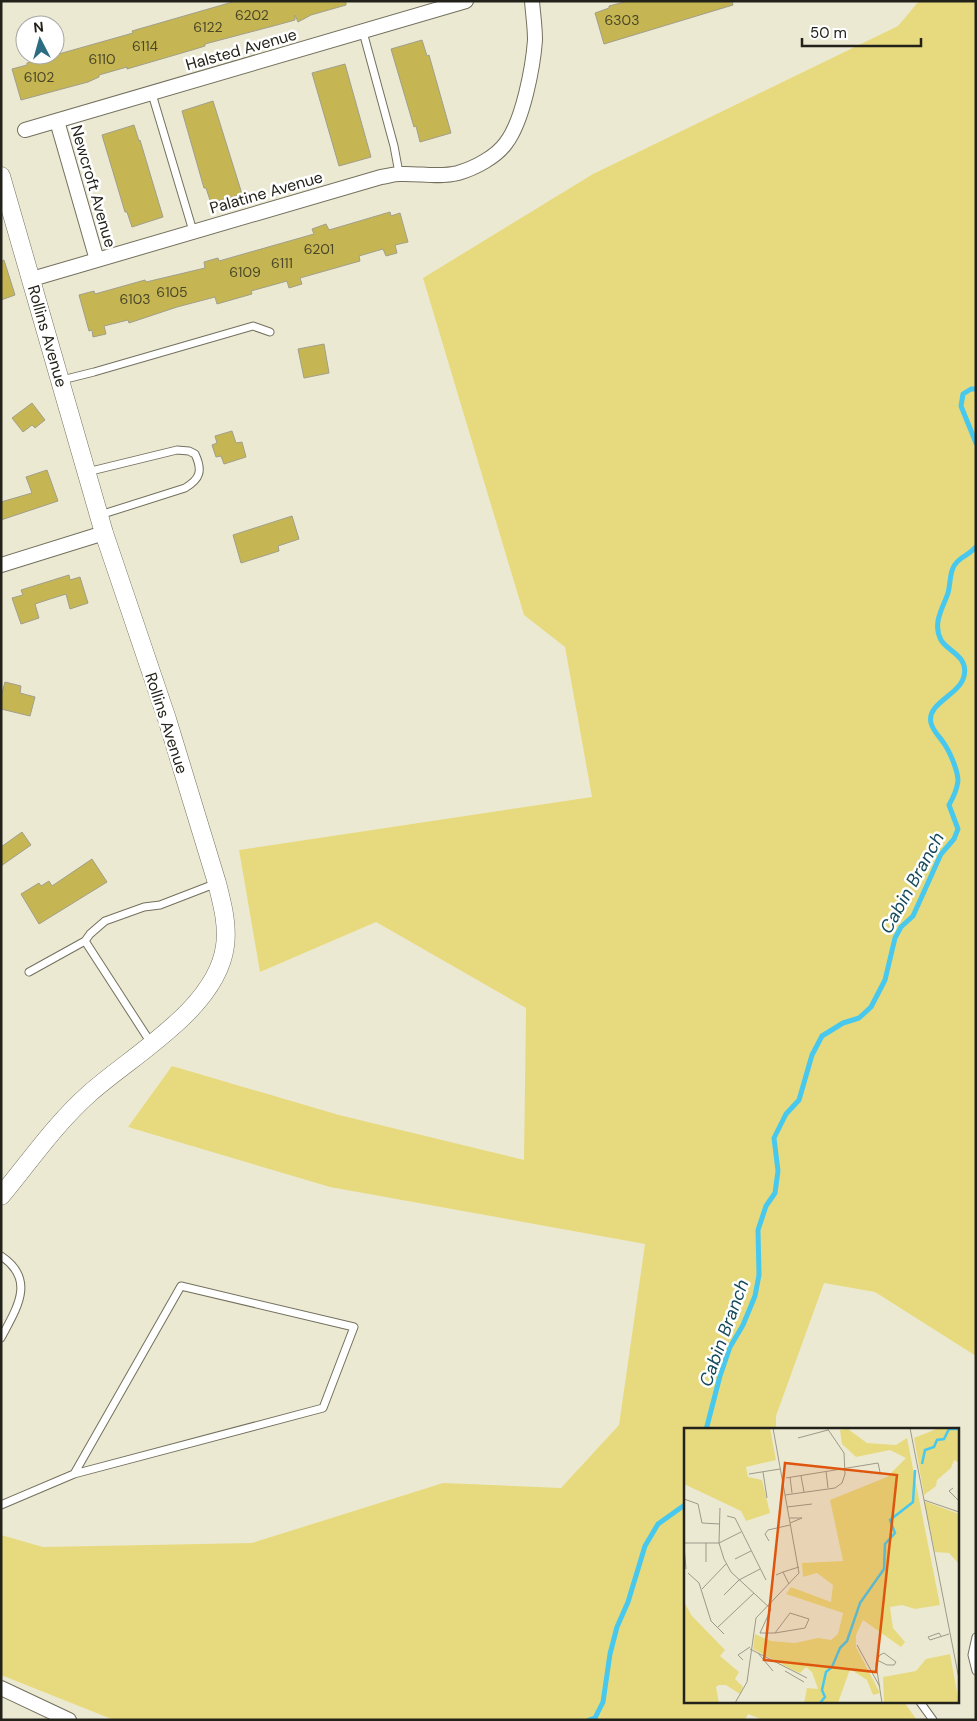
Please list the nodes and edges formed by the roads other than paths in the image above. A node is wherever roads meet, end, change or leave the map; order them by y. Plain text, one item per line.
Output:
1 (466, 1) edge
2 (532, 1) edge
3 (363, 32) junction
4 (152, 94) junction
5 (57, 122) junction
6 (26, 130) dead end
7 (399, 174) junction
8 (1, 176) edge
9 (192, 231) junction
10 (97, 260) junction
11 (32, 278) junction
12 (270, 332) dead end
13 (61, 380) junction
14 (86, 472) junction
15 (99, 515) junction
16 (104, 533) junction
17 (1, 565) edge
18 (216, 883) junction
19 (85, 941) junction
20 (29, 972) dead end
21 (151, 1043) junction
22 (1, 1196) edge
23 (1, 1256) edge
24 (1, 1338) edge
25 (74, 1474) junction
26 (1, 1505) edge
27 (976, 1637) edge
28 (976, 1671) edge
29 (1, 1688) edge
30 (921, 1704) edge
31 (69, 1720) edge
32 (933, 1720) edge

1 - 3 street, Halsted Avenue
2 - 7 street, Palatine Avenue
3 - 4 street, Halsted Avenue
3 - 7 lane
4 - 5 street, Halsted Avenue
4 - 9 lane
5 - 6 street, Halsted Avenue
5 - 10 street, Newcroft Avenue
7 - 9 street, Palatine Avenue
8 - 11 street, Rollins Avenue
9 - 10 street, Palatine Avenue
10 - 11 street, Palatine Avenue
11 - 13 street, Rollins Avenue
12 - 13 lane
13 - 14 street, Rollins Avenue
14 - 15 street, Rollins Avenue
14 - 15 lane
15 - 16 street, Rollins Avenue
16 - 17 street
16 - 18 street, Rollins Avenue
18 - 19 lane
18 - 21 street, Rollins Avenue
19 - 20 lane
19 - 21 lane
21 - 22 street, Rollins Avenue
23 - 24 lane
25 - 25 lane
25 - 26 lane
27 - 28 lane
29 - 31 street
30 - 32 lane

